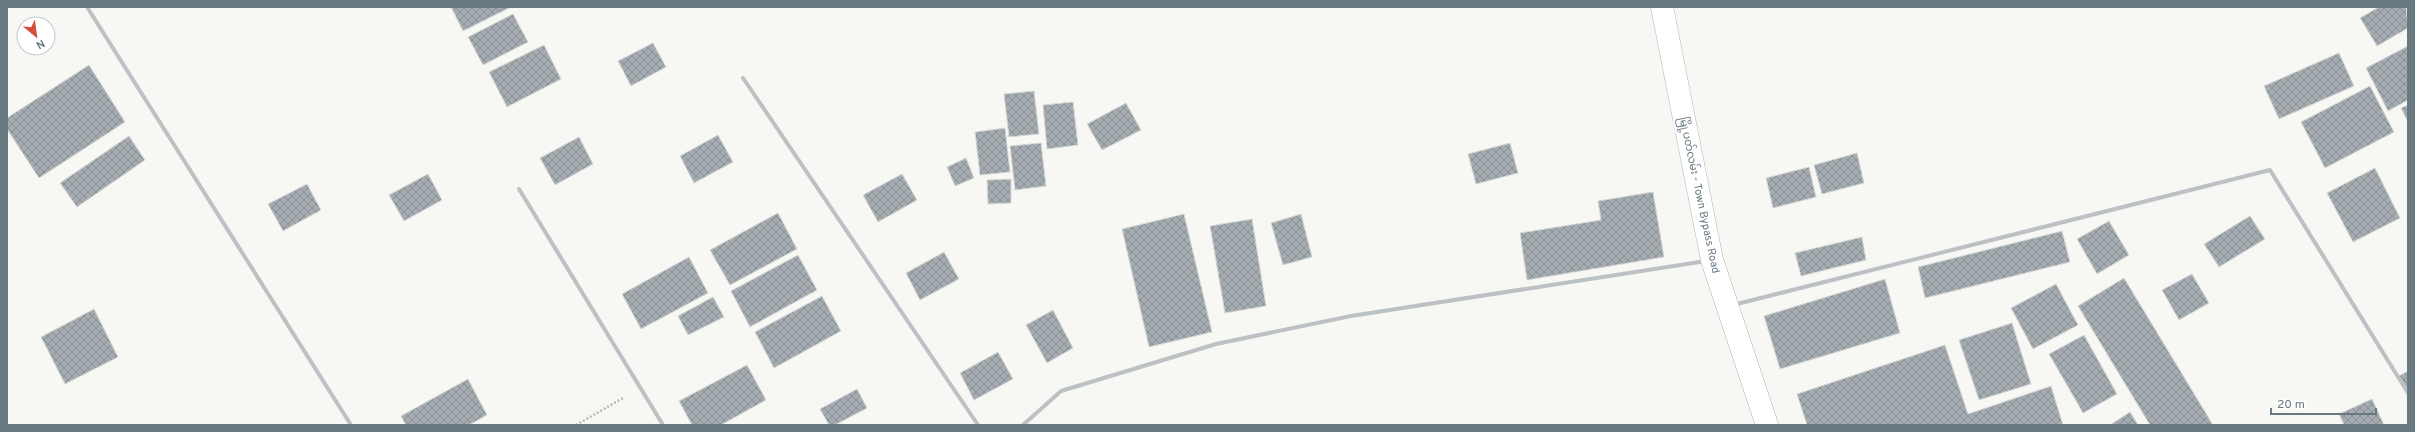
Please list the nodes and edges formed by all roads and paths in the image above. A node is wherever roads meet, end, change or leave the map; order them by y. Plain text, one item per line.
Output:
1 (87, 7) edge
2 (1662, 7) edge
3 (743, 78) dead end
4 (519, 189) dead end
5 (1712, 260) junction
6 (1727, 307) junction
7 (641, 388) junction
8 (2408, 393) edge
9 (351, 425) edge
10 (576, 425) edge
11 (663, 425) edge
12 (978, 425) edge
13 (1023, 425) edge
14 (1768, 425) edge

1 - 9 street
2 - 5 main road, မြို့ပတ်လမ်း - Town Bypass Road
3 - 12 street
4 - 7 street
5 - 6 main road, မြို့ပတ်လမ်း - Town Bypass Road
5 - 13 street
6 - 8 street
6 - 14 main road, မြို့ပတ်လမ်း - Town Bypass Road
7 - 10 path
7 - 11 street

